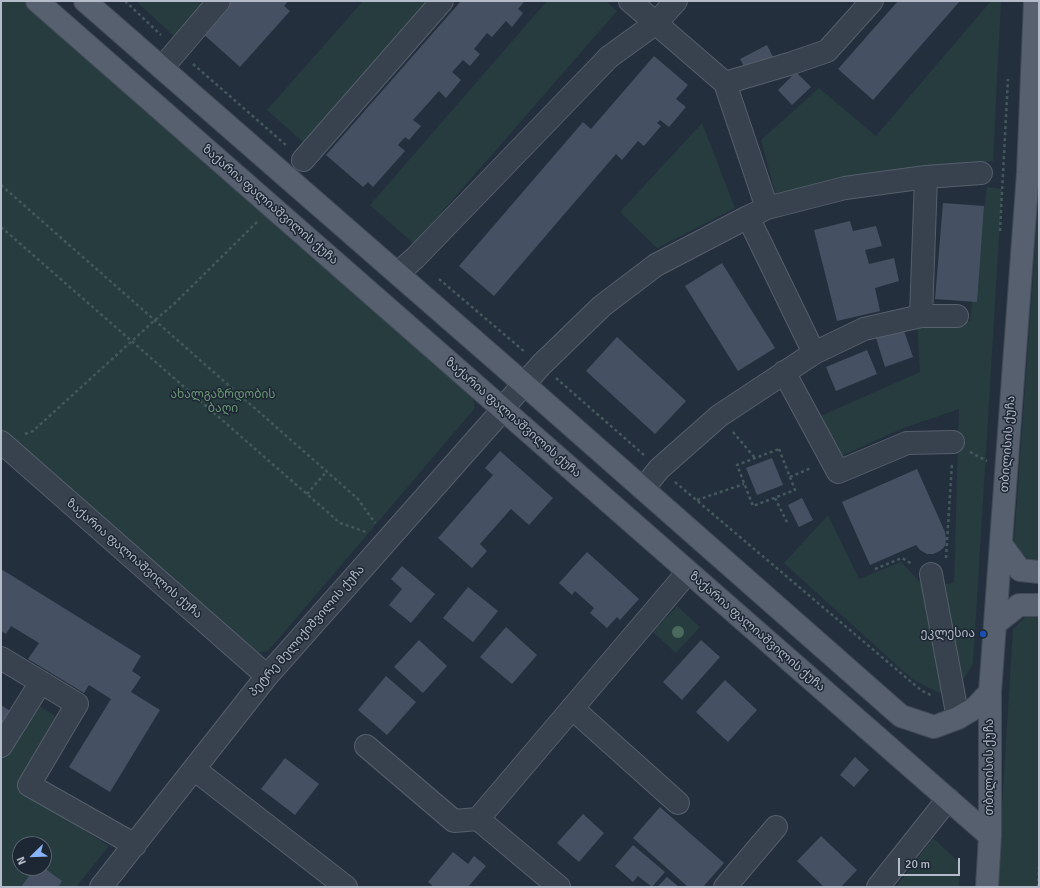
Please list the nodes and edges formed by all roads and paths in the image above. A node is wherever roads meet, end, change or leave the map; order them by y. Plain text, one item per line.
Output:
1 (37, 1) edge
2 (85, 1) edge
3 (219, 1) edge
4 (442, 1) edge
5 (630, 1) edge
6 (676, 1) edge
7 (872, 1) edge
8 (1034, 1) edge
9 (656, 23) junction
10 (162, 68) junction
11 (725, 83) junction
12 (303, 160) dead end
13 (981, 173) dead end
14 (1033, 173) edge
15 (926, 177) junction
16 (1, 185) edge
17 (272, 207) junction
18 (757, 212) junction
19 (1, 227) edge
20 (398, 273) junction
21 (921, 316) junction
22 (957, 316) dead end
23 (155, 320) junction
24 (132, 342) junction
25 (814, 353) junction
26 (784, 372) junction
27 (524, 384) junction
28 (502, 409) junction
29 (719, 416) junction
30 (953, 442) junction
31 (2, 443) edge
32 (755, 458) junction
33 (1007, 462) junction
34 (327, 471) junction
35 (744, 484) junction
36 (643, 489) junction
37 (307, 494) junction
38 (775, 498) junction
39 (697, 500) dead end
40 (788, 524) dead end
41 (387, 540) junction
42 (1001, 544) junction
43 (875, 569) dead end
44 (688, 572) junction
45 (1039, 572) edge
46 (931, 574) junction
47 (1039, 605) edge
48 (996, 624) junction
49 (1, 658) edge
50 (267, 676) junction
51 (41, 682) junction
52 (990, 692) junction
53 (572, 708) junction
54 (958, 718) junction
55 (1, 746) edge
56 (366, 746) dead end
57 (194, 769) junction
58 (948, 798) junction
59 (678, 803) dead end
60 (478, 819) junction
61 (776, 827) dead end
62 (990, 836) junction
63 (135, 845) junction
64 (1039, 867) edge
65 (101, 887) edge
66 (346, 887) edge
67 (559, 887) edge
68 (725, 887) edge
69 (878, 887) edge
70 (987, 887) edge
71 (1038, 887) edge

1 - 17 main road, ზაქარია ფალიაშვილის ქუჩა
2 - 10 main road
3 - 10 street
4 - 12 street
5 - 9 street
6 - 9 street
7 - 11 street
8 - 14 main road, თბილისის ქუჩა
9 - 11 street
9 - 20 street
10 - 20 main road
11 - 18 street
13 - 15 street, პეტრე მელიქიშვილის ქუჩა
14 - 33 main road, თბილისის ქუჩა
15 - 18 street, პეტრე მელიქიშვილის ქუჩა
15 - 21 street
16 - 23 path
17 - 23 path
17 - 28 main road, ზაქარია ფალიაშვილის ქუჩა
18 - 25 street
18 - 27 street, პეტრე მელიქიშვილის ქუჩა
19 - 24 path
20 - 27 main road
21 - 22 street
21 - 25 street
23 - 24 path
23 - 34 path
24 - 31 path
24 - 37 path
25 - 26 street
26 - 29 street
26 - 30 street
27 - 28 street, პეტრე მელიქიშვილის ქუჩა
27 - 36 main road
28 - 41 street, პეტრე მელიქიშვილის ქუჩა
28 - 44 main road, ზაქარია ფალიაშვილის ქუჩა
29 - 32 path
29 - 36 street
30 - 33 path
30 - 46 path
31 - 50 street, ზაქარია ფალიაშვილის ქუჩა
32 - 35 path
32 - 38 path
33 - 42 main road, თბილისის ქუჩა
34 - 37 path
34 - 41 path
35 - 38 path
35 - 39 path
36 - 54 main road
37 - 41 path
38 - 40 path
41 - 50 street, პეტრე მელიქიშვილის ქუჩა
42 - 45 main road
42 - 48 main road, თბილისის ქუჩა
43 - 46 path
44 - 53 street
44 - 58 main road, ზაქარია ფალიაშვილის ქუჩა
46 - 54 street
47 - 48 main road
48 - 52 main road, თბილისის ქუჩა
49 - 51 street
50 - 57 street, პეტრე მელიქიშვილის ქუჩა
51 - 55 street
51 - 63 street
52 - 54 main road
52 - 62 main road, თბილისის ქუჩა
53 - 59 street
53 - 60 street
56 - 60 street
57 - 63 street, პეტრე მელიქიშვილის ქუჩა
57 - 66 street
58 - 62 main road, ზაქარია ფალიაშვილის ქუჩა
58 - 69 street
60 - 67 street
61 - 68 street
62 - 70 main road, თბილისის ქუჩა
63 - 65 street, პეტრე მელიქიშვილის ქუჩა
64 - 71 path

